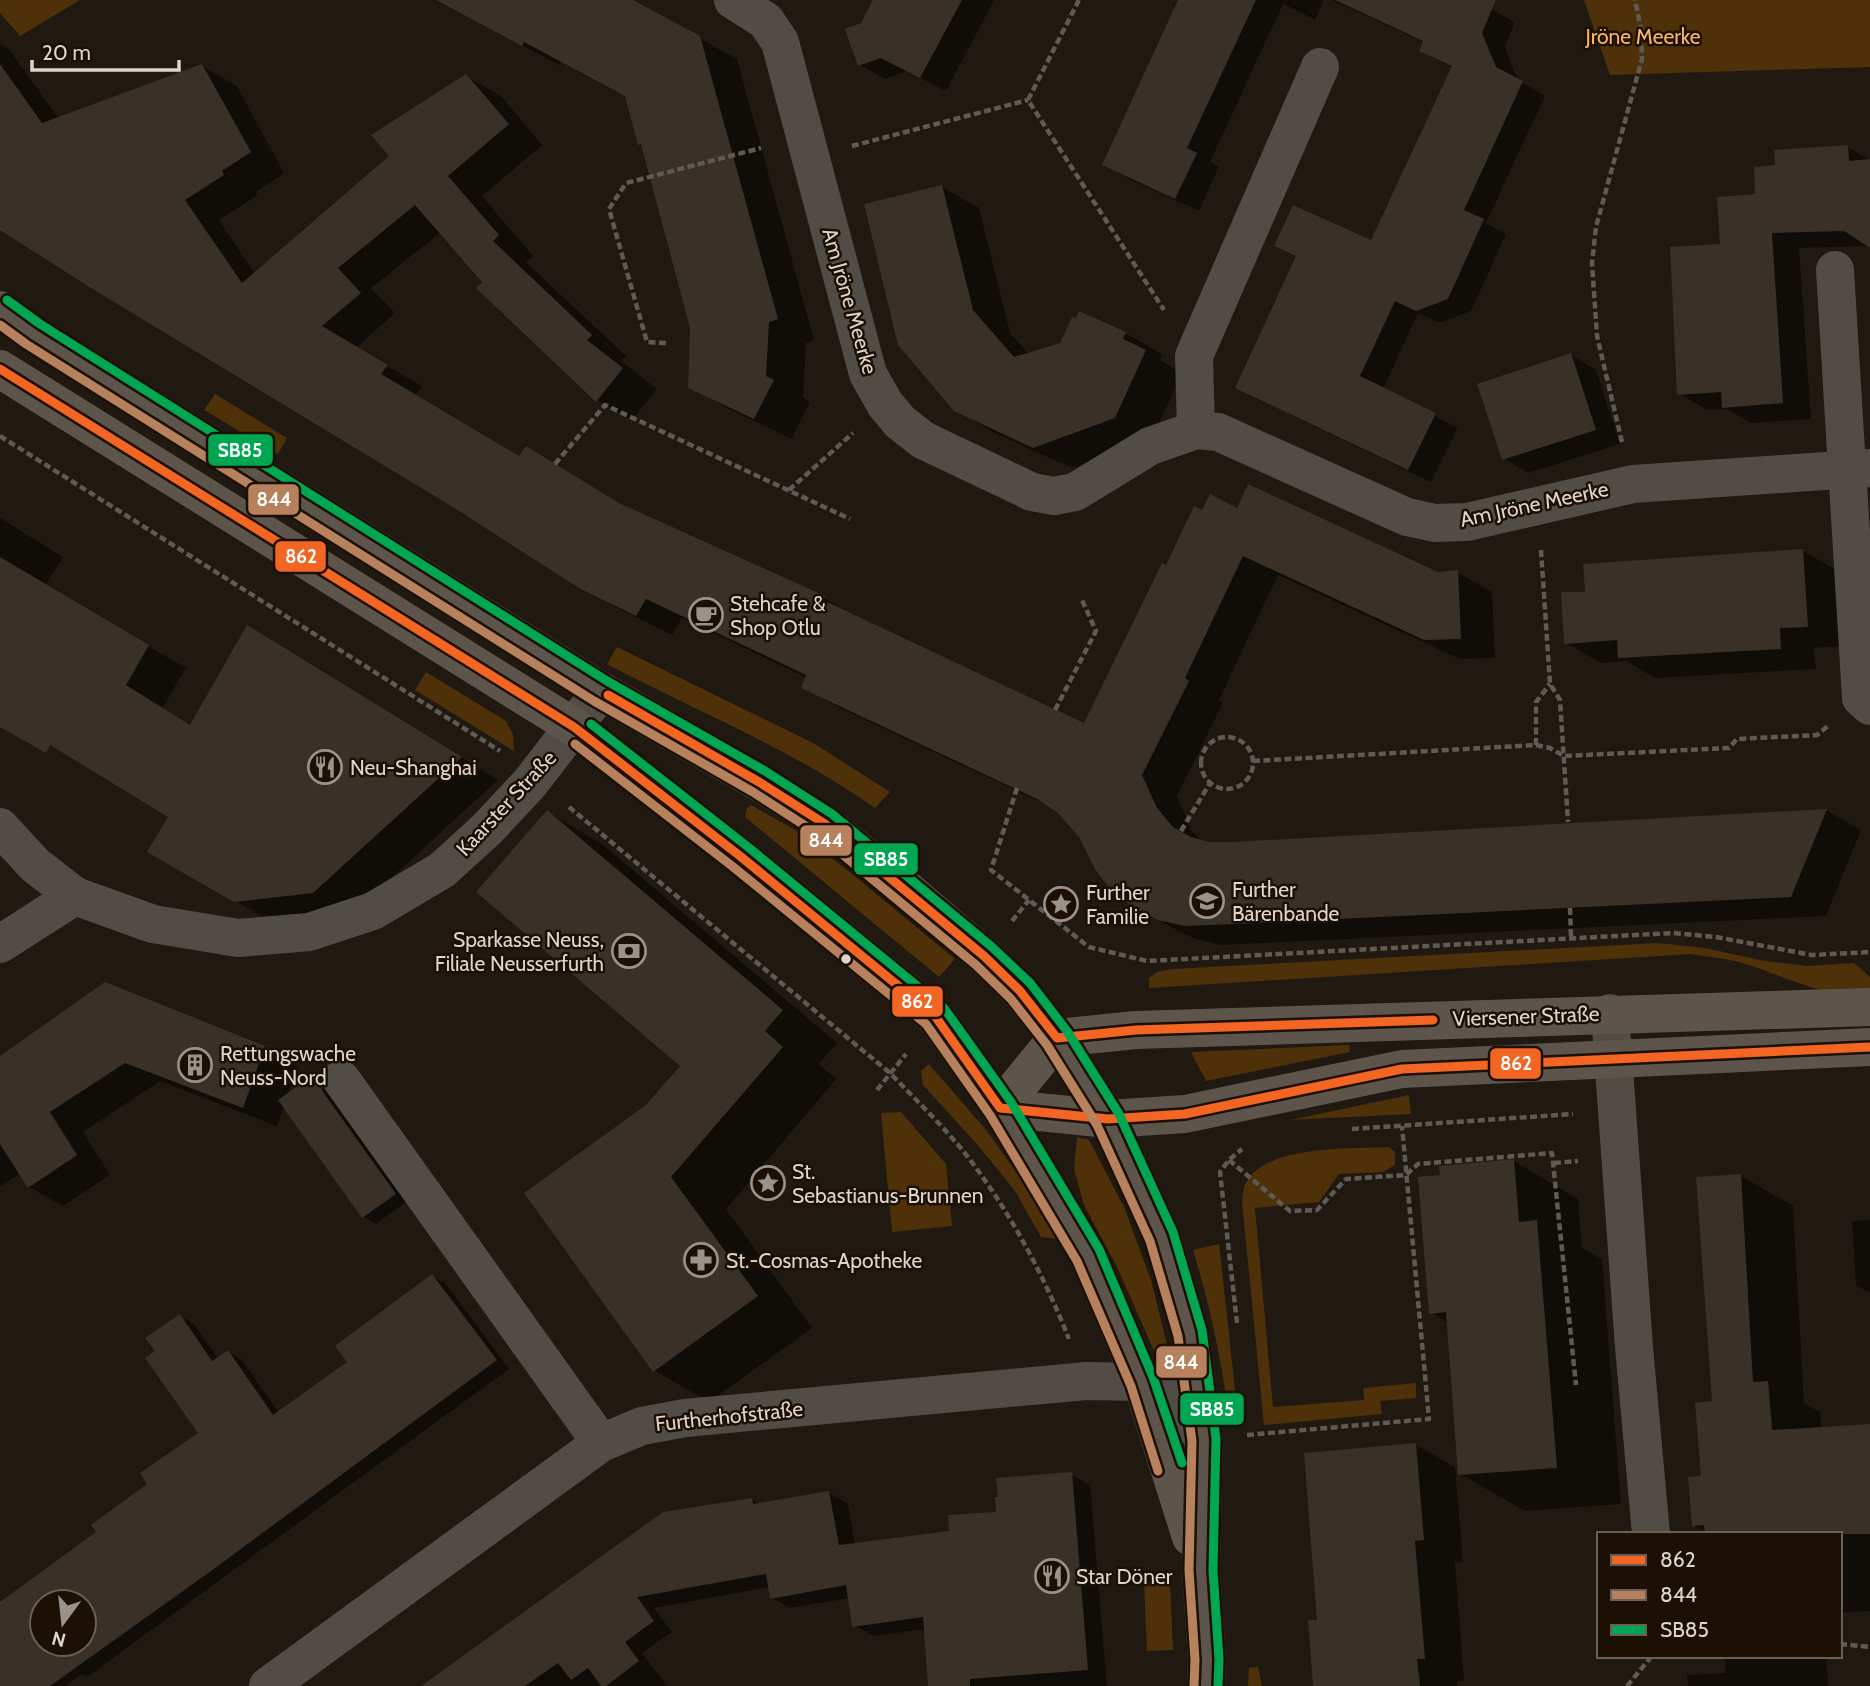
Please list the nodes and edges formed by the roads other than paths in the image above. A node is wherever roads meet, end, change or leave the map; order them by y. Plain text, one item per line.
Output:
1 (733, 0) edge
2 (772, 10) edge
3 (1320, 67) dead end
4 (1835, 270) dead end
5 (0, 310) edge
6 (0, 369) edge
7 (1196, 430) junction
8 (1859, 468) edge
9 (601, 691) junction
10 (1865, 702) edge
11 (575, 727) junction
12 (0, 827) edge
13 (75, 896) junction
14 (0, 944) edge
15 (1870, 1007) edge
16 (1610, 1013) junction
17 (1057, 1038) junction
18 (1870, 1047) edge
19 (1613, 1058) junction
20 (341, 1079) dead end
21 (1000, 1108) junction
22 (1108, 1119) junction
23 (1142, 1382) junction
24 (1204, 1440) junction
25 (601, 1443) junction
26 (1651, 1532) edge
27 (1201, 1570) junction
28 (268, 1686) edge
29 (1206, 1686) edge

1 - 2 street, Am Jröne Meerke
2 - 7 street, Am Jröne Meerke
3 - 7 street
4 - 8 street
5 - 9 main road
6 - 11 main road
7 - 8 street, Am Jröne Meerke
8 - 10 street
9 - 11 street, Kaarster Straße
9 - 17 main road
11 - 13 street, Kaarster Straße
11 - 21 main road
12 - 13 street, Kaarster Straße
13 - 14 street
15 - 16 main road, Viersener Straße
16 - 17 main road, Viersener Straße
16 - 19 street
17 - 21 main road
17 - 22 main road
18 - 19 main road
19 - 22 main road
19 - 26 street
20 - 25 street
21 - 22 main road
21 - 23 main road
22 - 24 main road
23 - 24 street, Furtherhofstraße
23 - 25 street, Furtherhofstraße
23 - 27 main road
24 - 27 main road
25 - 28 street, Furtherhofstraße
27 - 29 main road

